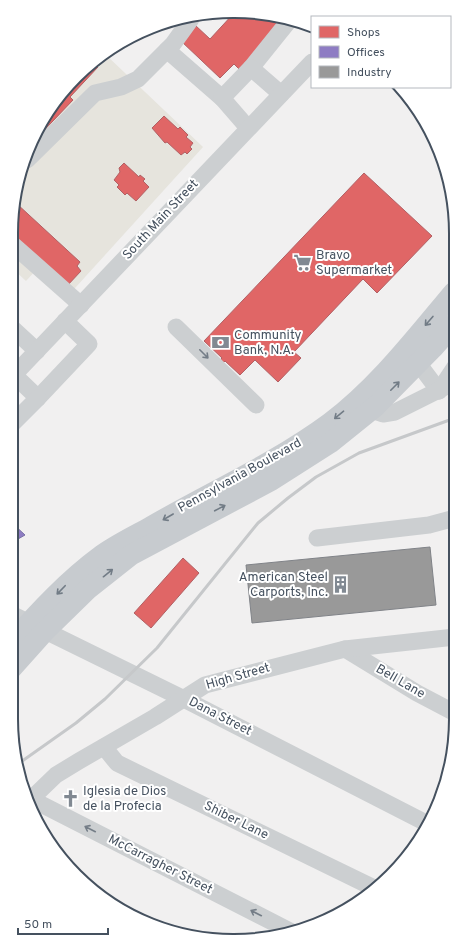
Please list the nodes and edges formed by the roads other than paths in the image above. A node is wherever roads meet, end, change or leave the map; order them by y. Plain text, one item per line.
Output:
1 (188, 23) edge
2 (286, 24) edge
3 (167, 50) junction
4 (311, 63) edge
5 (251, 68) junction
6 (281, 94) junction
7 (222, 98) junction
8 (248, 128) junction
9 (33, 154) edge
10 (18, 249) edge
11 (449, 298) edge
12 (81, 305) junction
13 (65, 321) junction
14 (176, 327) dead end
15 (449, 329) edge
16 (18, 333) edge
17 (37, 351) junction
18 (418, 363) junction
19 (18, 372) edge
20 (449, 376) edge
21 (18, 381) edge
22 (449, 385) edge
23 (439, 391) junction
24 (38, 398) junction
25 (256, 405) dead end
26 (371, 410) junction
27 (18, 418) edge
28 (449, 516) edge
29 (317, 538) dead end
30 (28, 623) edge
31 (18, 635) edge
32 (449, 638) edge
33 (345, 649) junction
34 (18, 650) edge
35 (184, 699) junction
36 (449, 709) edge
37 (104, 747) junction
38 (33, 798) edge
39 (35, 802) edge
40 (423, 821) edge
41 (369, 886) edge
42 (284, 928) edge

1 - 3 street
2 - 5 street
3 - 7 street
3 - 9 street
4 - 6 street, South Main Street
5 - 6 street
5 - 7 street
6 - 8 street, South Main Street
7 - 8 street
8 - 12 street, South Main Street
10 - 12 street
11 -> 30 main road, Pennsylvania Boulevard
12 - 13 street, South Main Street
13 - 17 street, South Main Street
13 - 24 street
14 -> 25 street
15 - 18 main road, Pennsylvania Boulevard
16 - 17 street
17 - 19 street, South Main Street
18 - 23 street
26 -> 18 main road, Pennsylvania Boulevard
20 - 23 street
21 - 24 street
22 - 23 street
23 - 26 street
24 - 27 street
30 -> 26 main road, Pennsylvania Boulevard
28 - 29 street
30 - 31 main road, Pennsylvania Boulevard
30 - 34 main road, Pennsylvania Boulevard
30 - 35 street, Dana Street
32 - 33 street, High Street
33 - 35 street, High Street
33 - 36 street, Bell Lane
35 - 37 street, High Street
35 - 40 street, Dana Street
37 - 38 street, High Street
37 - 41 street, Shiber Lane
42 -> 39 street, McCarragher Street

